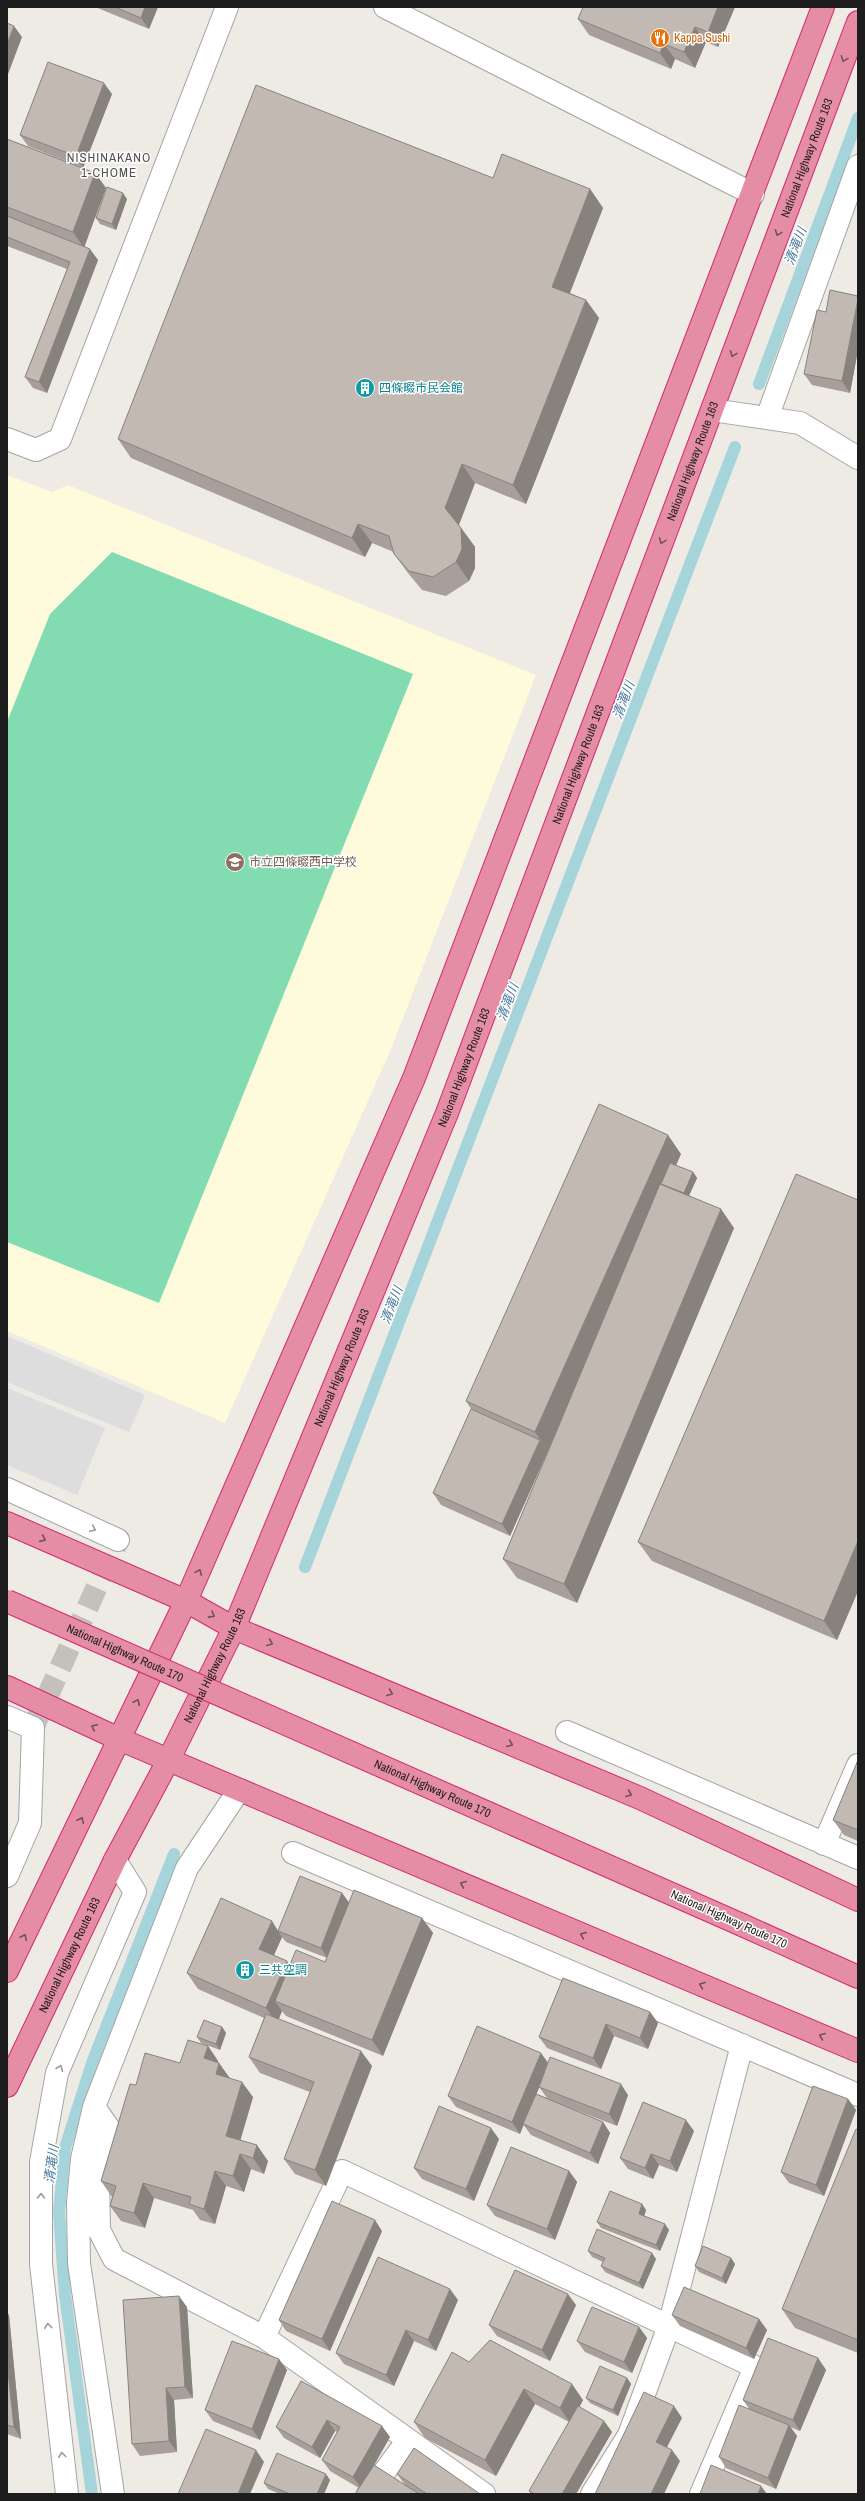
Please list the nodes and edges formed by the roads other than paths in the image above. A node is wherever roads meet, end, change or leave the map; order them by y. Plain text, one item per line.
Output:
1 (227, 7) edge
2 (385, 7) edge
3 (823, 7) edge
4 (858, 22) edge
5 (858, 166) edge
6 (753, 194) junction
7 (712, 410) junction
8 (767, 418) junction
9 (7, 439) edge
10 (858, 458) edge
11 (7, 1489) edge
12 (7, 1523) edge
13 (118, 1540) dead end
14 (7, 1601) edge
15 (186, 1601) junction
16 (234, 1628) junction
17 (7, 1687) edge
18 (7, 1717) edge
19 (567, 1732) dead end
20 (119, 1739) junction
21 (169, 1759) junction
22 (858, 1765) edge
23 (239, 1790) junction
24 (824, 1844) junction
25 (293, 1854) dead end
26 (858, 1858) edge
27 (115, 1860) junction
28 (7, 1876) edge
29 (858, 1900) edge
30 (7, 1972) edge
31 (858, 1977) edge
32 (742, 2045) junction
33 (858, 2052) edge
34 (7, 2086) edge
35 (858, 2095) edge
36 (94, 2107) junction
37 (670, 2326) junction
38 (264, 2337) junction
39 (408, 2440) junction
40 (67, 2494) edge
41 (113, 2494) edge
42 (368, 2494) edge
43 (484, 2494) edge
44 (592, 2494) edge
45 (701, 2494) edge

1 - 9 street
2 - 6 street
3 - 6 highway
4 -> 7 highway, National Highway Route 163
5 - 8 street
15 -> 6 highway
7 - 8 street
7 -> 16 highway, National Highway Route 163
8 - 10 street
11 -> 13 street
12 -> 15 highway
14 - 31 highway, National Highway Route 170, bridge
15 -> 16 highway
20 -> 15 highway
16 - 21 highway, National Highway Route 163
16 -> 29 highway
20 -> 17 highway
18 - 28 street
19 - 24 street
20 - 21 highway
30 -> 20 highway
21 - 23 highway
21 - 27 highway, National Highway Route 163
22 - 24 street
33 -> 23 highway
23 - 36 street
24 - 26 street
25 - 32 street
27 - 34 highway, National Highway Route 163
40 -> 27 street
32 - 35 street
32 - 37 street
36 - 38 street
36 - 41 street
37 - 38 street
37 - 44 street
37 - 45 street
38 - 39 street
39 - 42 street
39 - 43 street

